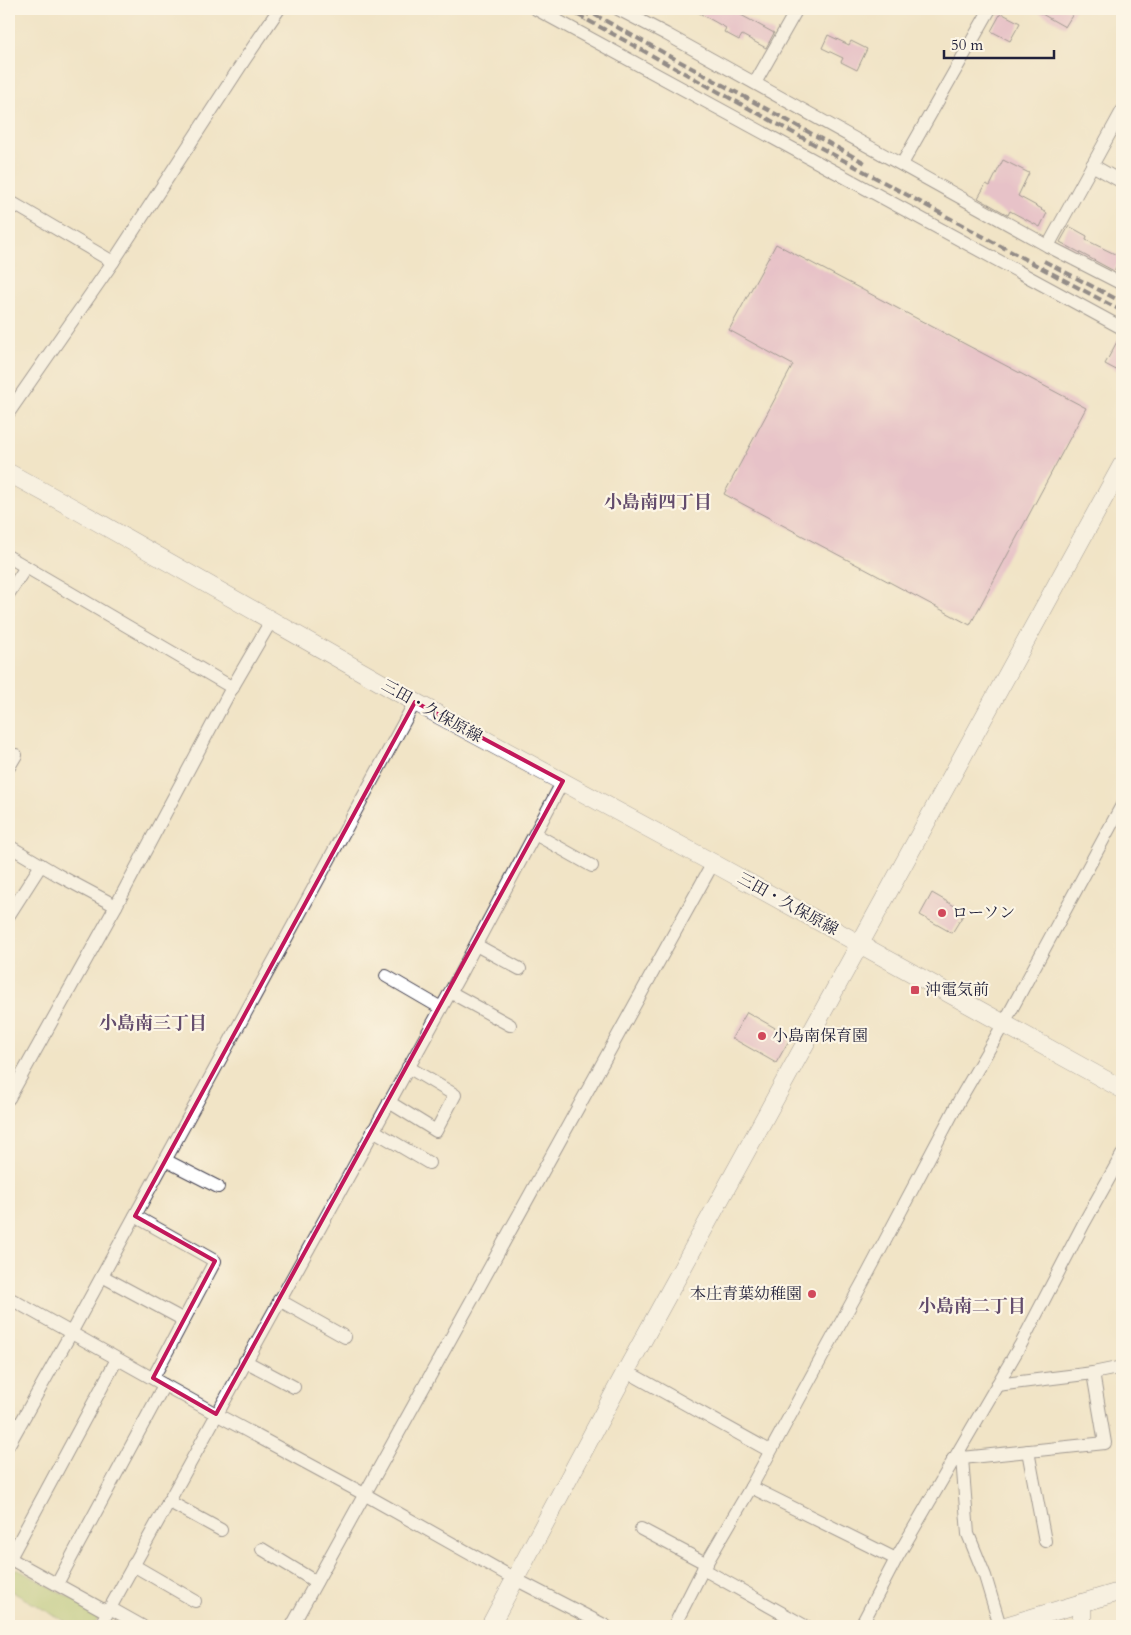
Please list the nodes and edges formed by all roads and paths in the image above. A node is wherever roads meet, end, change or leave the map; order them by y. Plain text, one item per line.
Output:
1 (279, 9) edge
2 (536, 9) edge
3 (618, 9) edge
4 (797, 9) edge
5 (990, 9) edge
6 (755, 83) junction
7 (1122, 111) edge
8 (902, 164) junction
9 (1092, 166) junction
10 (1122, 182) edge
11 (9, 201) edge
12 (1048, 246) junction
13 (113, 262) junction
14 (1122, 284) edge
15 (1122, 328) edge
16 (9, 412) edge
17 (1122, 465) edge
18 (9, 473) edge
19 (9, 557) edge
20 (26, 567) junction
21 (9, 593) edge
22 (271, 621) junction
23 (233, 688) junction
24 (415, 702) junction
25 (16, 755) dead end
26 (9, 767) edge
27 (563, 781) junction
28 (1122, 805) edge
29 (535, 834) junction
30 (9, 846) edge
31 (713, 863) junction
32 (41, 865) junction
33 (592, 866) dead end
34 (116, 906) junction
35 (9, 915) edge
36 (859, 943) junction
37 (476, 945) junction
38 (520, 969) dead end
39 (386, 976) dead end
40 (450, 992) junction
41 (441, 1008) junction
42 (1004, 1023) junction
43 (510, 1025) dead end
44 (408, 1067) junction
45 (1122, 1089) edge
46 (9, 1098) edge
47 (389, 1102) junction
48 (373, 1130) junction
49 (1122, 1155) edge
50 (166, 1160) junction
51 (429, 1163) dead end
52 (218, 1187) dead end
53 (135, 1216) junction
54 (102, 1276) junction
55 (9, 1298) edge
56 (279, 1300) junction
57 (184, 1320) junction
58 (71, 1333) junction
59 (345, 1338) dead end
60 (118, 1359) junction
61 (245, 1361) junction
62 (1122, 1367) edge
63 (626, 1371) junction
64 (1093, 1373) junction
65 (158, 1381) junction
66 (997, 1384) junction
67 (294, 1387) dead end
68 (216, 1414) junction
69 (9, 1444) edge
70 (770, 1451) junction
71 (1028, 1451) junction
72 (958, 1459) junction
73 (752, 1486) junction
74 (364, 1494) junction
75 (168, 1501) junction
76 (641, 1529) dead end
77 (221, 1530) dead end
78 (1044, 1541) dead end
79 (262, 1550) dead end
80 (9, 1559) edge
81 (896, 1559) junction
82 (134, 1565) junction
83 (705, 1567) junction
84 (515, 1579) junction
85 (316, 1582) junction
86 (57, 1584) junction
87 (1122, 1590) edge
88 (195, 1601) dead end
89 (1082, 1603) junction
90 (109, 1610) junction
91 (100, 1626) edge
92 (142, 1626) edge
93 (292, 1626) edge
94 (490, 1626) edge
95 (606, 1626) edge
96 (674, 1626) edge
97 (805, 1626) edge
98 (861, 1626) edge
99 (1000, 1626) edge
100 (1005, 1626) edge
101 (1082, 1626) edge

1 - 13 street
2 - 15 street
3 - 6 street
4 - 6 street
5 - 8 street
6 - 8 street
7 - 9 street
8 - 12 street
9 - 10 street
9 - 12 street
11 - 13 street
12 - 14 street
13 - 16 street
17 - 36 street
18 - 22 street, 三田・久保原線
19 - 20 street
20 - 21 street
20 - 23 street
22 - 23 street
22 - 24 street, 三田・久保原線
23 - 34 street
24 - 27 street, 三田・久保原線
24 - 50 street
25 - 26 street
27 - 29 street
27 - 31 street, 三田・久保原線
28 - 42 street
29 - 33 street
29 - 37 street
30 - 32 street
31 - 36 street, 三田・久保原線
31 - 74 street
32 - 34 street
32 - 35 street
34 - 46 street
36 - 42 street, 三田・久保原線
36 - 63 street
37 - 38 street
37 - 40 street
39 - 41 street
40 - 41 street
40 - 43 street
41 - 44 street
42 - 45 street, 三田・久保原線
42 - 70 street
44 - 47 street
44 - 47 street
47 - 48 street
48 - 51 street
48 - 56 street
49 - 66 street
50 - 52 street
50 - 53 street
53 - 54 street
53 - 57 street
54 - 57 street
54 - 58 street
55 - 58 street
56 - 59 street
56 - 61 street
57 - 65 street
58 - 60 street
58 - 69 street
60 - 65 street
60 - 80 street
61 - 67 street
61 - 68 street
62 - 64 street
63 - 70 street
63 - 84 street
64 - 66 street
64 - 71 street
65 - 68 street
65 - 86 street
66 - 72 street
68 - 74 street
68 - 75 street
70 - 73 street
71 - 72 street
71 - 78 street
72 - 81 street
72 - 99 street
73 - 81 street
73 - 83 street
74 - 84 street
74 - 85 street
75 - 77 street
75 - 82 street
76 - 83 street
79 - 85 street
80 - 86 street
81 - 98 street
82 - 88 street
82 - 90 street
83 - 96 street
83 - 97 street
84 - 94 street
84 - 95 street
85 - 93 street
86 - 90 street
87 - 89 street
89 - 100 street
89 - 101 street
90 - 91 street
90 - 92 street

